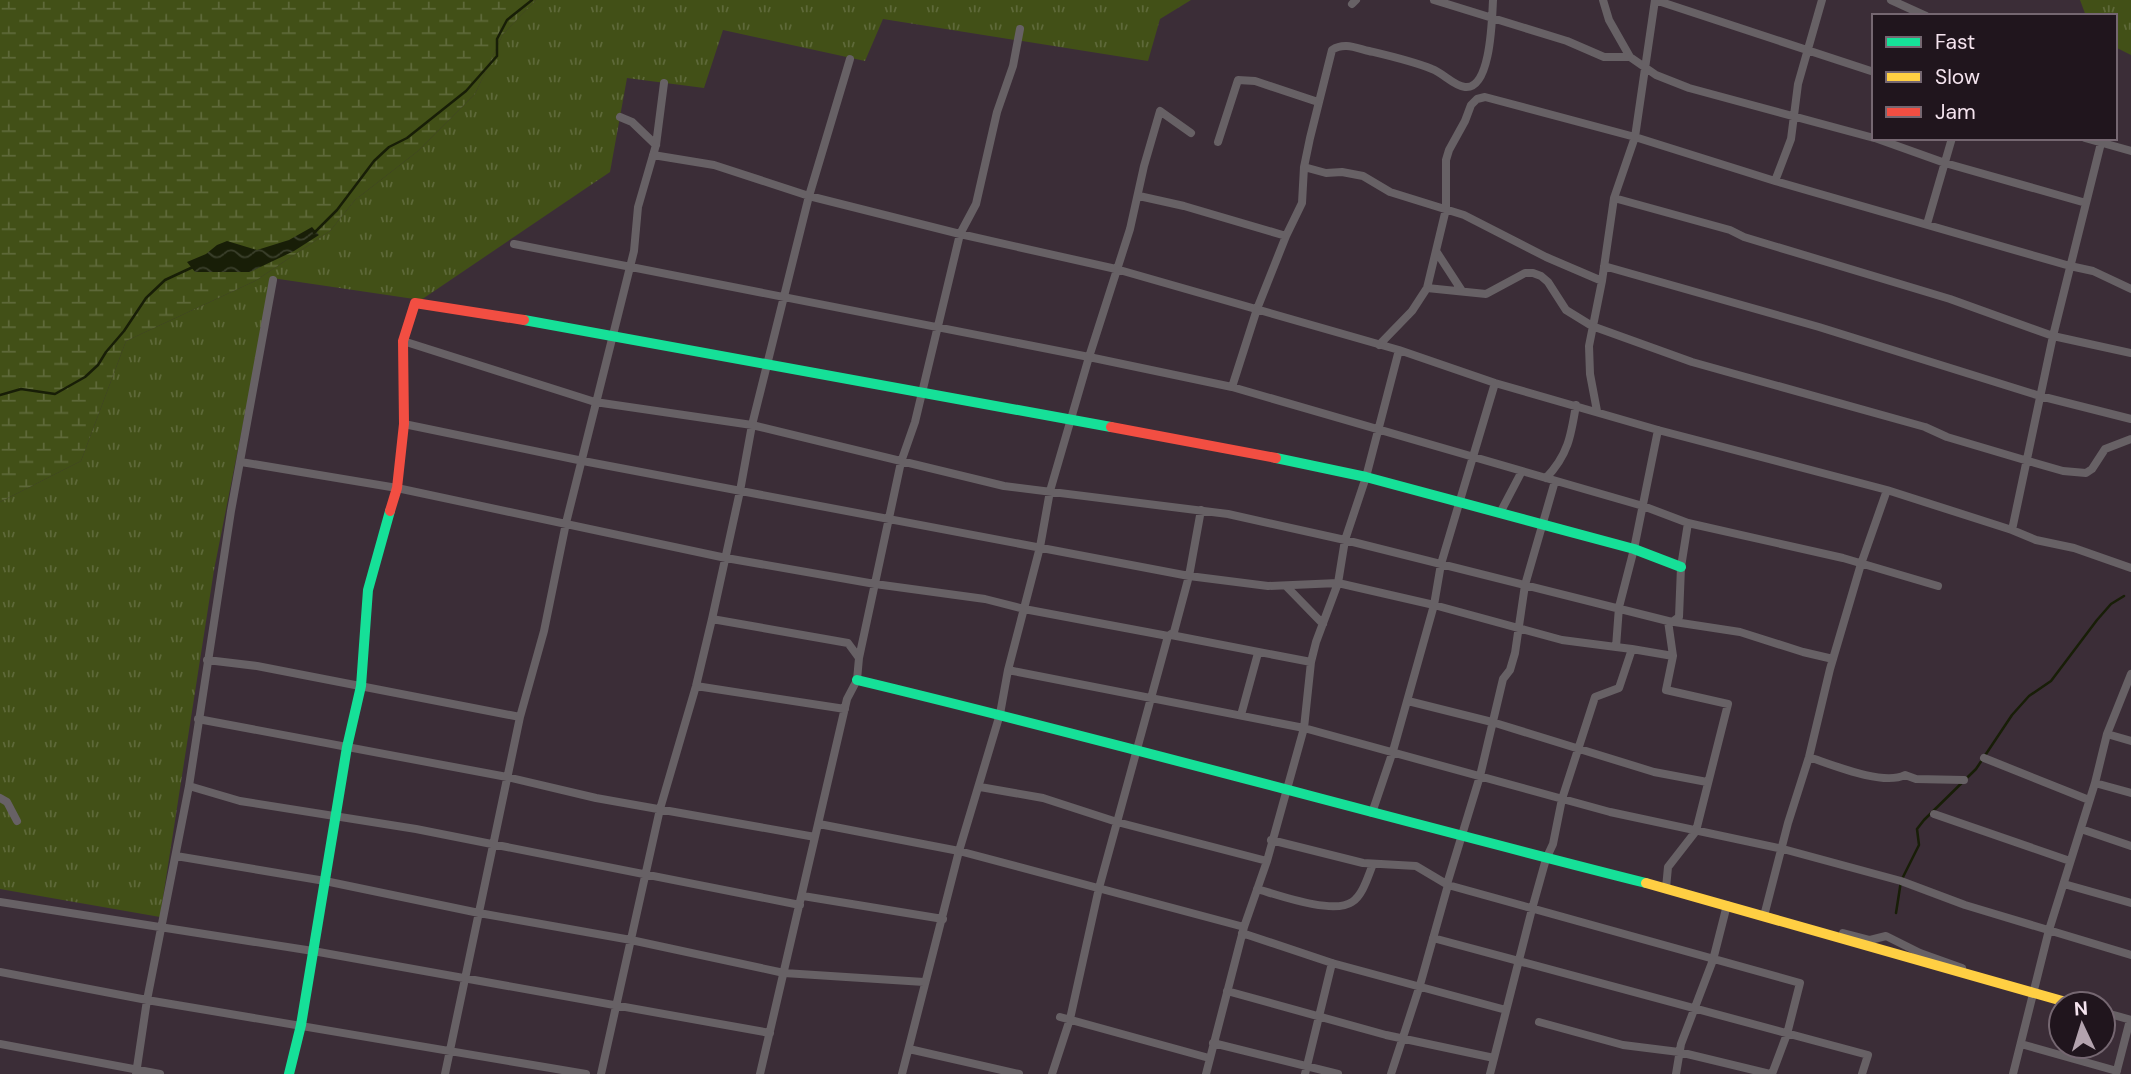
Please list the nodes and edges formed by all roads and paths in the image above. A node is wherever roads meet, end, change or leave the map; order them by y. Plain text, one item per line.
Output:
1 (1434, 0) edge
2 (1493, 0) edge
3 (1603, 0) edge
4 (1655, 0) edge
5 (1822, 0) edge
6 (1891, 0) edge
7 (1922, 14) edge
8 (1493, 17) junction
9 (1020, 29) dead end
10 (1807, 51) junction
11 (1630, 57) junction
12 (850, 59) dead end
13 (1644, 67) junction
14 (1872, 71) edge
15 (1478, 82) junction
16 (664, 83) dead end
17 (1469, 87) junction
18 (1497, 99) junction
19 (1318, 102) junction
20 (1471, 104) junction
21 (1795, 115) junction
22 (620, 117) dead end
23 (1191, 133) dead end
24 (1635, 137) junction
25 (1872, 137) edge
26 (1880, 140) edge
27 (1951, 140) edge
28 (2091, 140) edge
29 (1218, 142) dead end
30 (2101, 143) junction
31 (656, 145) junction
32 (2131, 151) edge
33 (653, 155) junction
34 (1945, 163) junction
35 (1304, 167) junction
36 (1775, 181) junction
37 (809, 196) junction
38 (1139, 196) junction
39 (1614, 198) junction
40 (2086, 203) junction
41 (1446, 209) junction
42 (1927, 224) junction
43 (960, 234) junction
44 (1286, 236) junction
45 (514, 244) dead end
46 (1437, 251) junction
47 (630, 266) junction
48 (2070, 266) junction
49 (1604, 267) junction
50 (1116, 269) junction
51 (273, 279) dead end
52 (1602, 281) junction
53 (1427, 288) junction
54 (2131, 289) edge
55 (1462, 291) junction
56 (785, 297) junction
57 (1257, 309) junction
58 (1592, 326) junction
59 (938, 329) junction
60 (614, 335) junction
61 (2053, 336) junction
62 (403, 341) junction
63 (1379, 345) junction
64 (1399, 350) junction
65 (2131, 353) edge
66 (1089, 357) junction
67 (768, 365) junction
68 (1495, 383) junction
69 (1232, 387) junction
70 (921, 392) junction
71 (2039, 396) junction
72 (595, 402) junction
73 (1576, 405) junction
74 (1597, 411) junction
75 (2131, 419) edge
76 (1071, 421) junction
77 (404, 424) junction
78 (752, 425) junction
79 (1378, 428) junction
80 (1658, 430) junction
81 (2131, 439) edge
82 (1473, 457) junction
83 (583, 461) junction
84 (901, 461) junction
85 (2028, 461) junction
86 (241, 462) junction
87 (1522, 471) junction
88 (1366, 477) junction
89 (1546, 478) junction
90 (1555, 481) junction
91 (397, 488) junction
92 (1887, 490) junction
93 (740, 491) junction
94 (1050, 491) junction
95 (1461, 503) junction
96 (1643, 506) junction
97 (1200, 510) junction
98 (1500, 513) junction
99 (889, 519) junction
100 (566, 523) junction
101 (1688, 523) junction
102 (1544, 525) junction
103 (2012, 530) junction
104 (1345, 540) junction
105 (1040, 547) junction
106 (1634, 549) junction
107 (726, 558) junction
108 (1861, 564) junction
109 (1441, 565) junction
110 (1681, 567) junction
111 (2131, 568) edge
112 (1189, 576) junction
113 (1338, 583) junction
114 (875, 584) junction
115 (1525, 585) junction
116 (1286, 586) junction
117 (1938, 586) dead end
118 (1434, 605) junction
119 (1619, 607) junction
120 (1024, 609) junction
121 (712, 619) junction
122 (1668, 621) junction
123 (1324, 624) junction
124 (1519, 628) junction
125 (1170, 635) junction
126 (1616, 647) junction
127 (1632, 649) junction
128 (1258, 653) junction
129 (1673, 656) junction
130 (859, 658) junction
131 (1833, 659) junction
132 (207, 660) junction
133 (1311, 662) junction
134 (1008, 670) junction
135 (2131, 674) edge
136 (857, 680) junction
137 (361, 685) junction
138 (2129, 685) edge
139 (696, 686) junction
140 (1149, 698) junction
141 (1408, 701) junction
142 (845, 709) junction
143 (1000, 714) junction
144 (1241, 715) junction
145 (520, 717) junction
146 (198, 719) junction
147 (1492, 722) junction
148 (1304, 729) junction
149 (2107, 734) junction
150 (2131, 741) edge
151 (347, 747) junction
152 (1577, 748) junction
153 (1138, 750) junction
154 (1393, 751) junction
155 (1809, 757) junction
156 (1984, 758) dead end
157 (1480, 776) junction
158 (507, 777) junction
159 (1964, 780) dead end
160 (1707, 782) junction
161 (2095, 783) junction
162 (189, 786) junction
163 (979, 787) junction
164 (1288, 791) junction
165 (2131, 793) edge
166 (0, 798) edge
167 (1562, 799) junction
168 (2089, 800) junction
169 (660, 809) junction
170 (1372, 813) junction
171 (1934, 814) dead end
172 (336, 815) junction
173 (17, 821) dead end
174 (1117, 822) junction
175 (819, 824) junction
176 (2081, 829) junction
177 (1696, 831) junction
178 (815, 837) junction
179 (1462, 837) junction
180 (1271, 840) junction
181 (493, 845) junction
182 (2131, 846) edge
183 (1783, 849) junction
184 (959, 850) junction
185 (176, 856) junction
186 (1546, 859) junction
187 (1267, 861) junction
188 (2070, 861) junction
189 (1373, 864) junction
190 (648, 874) junction
191 (325, 881) junction
192 (2064, 884) junction
193 (1447, 885) junction
194 (1099, 888) junction
195 (1665, 888) junction
196 (1257, 889) junction
197 (801, 900) junction
198 (0, 902) edge
199 (2131, 904) edge
200 (1727, 905) junction
201 (1532, 909) junction
202 (479, 913) junction
203 (1764, 916) junction
204 (943, 919) junction
205 (162, 928) junction
206 (1243, 930) junction
207 (2049, 930) junction
208 (1433, 937) junction
209 (631, 940) junction
210 (313, 951) junction
211 (2131, 955) edge
212 (1520, 960) junction
213 (1713, 960) junction
214 (1332, 963) junction
215 (0, 972) edge
216 (784, 974) junction
217 (465, 979) junction
218 (924, 982) junction
219 (1420, 985) junction
220 (1227, 991) junction
221 (2034, 993) junction
222 (2047, 997) edge
223 (147, 1000) junction
224 (615, 1007) junction
225 (1696, 1008) junction
226 (1506, 1010) junction
227 (1319, 1015) junction
228 (1059, 1017) dead end
229 (1070, 1019) junction
230 (2131, 1020) edge
231 (1539, 1022) dead end
232 (301, 1026) junction
233 (770, 1033) junction
234 (1787, 1034) junction
235 (1402, 1038) junction
236 (1213, 1043) junction
237 (0, 1044) edge
238 (2021, 1044) junction
239 (909, 1049) junction
240 (450, 1051) junction
241 (1679, 1052) junction
242 (1209, 1058) junction
243 (1494, 1058) junction
244 (1306, 1070) edge
245 (136, 1072) edge
246 (2117, 1073) edge
247 (160, 1074) edge
248 (289, 1074) edge
249 (445, 1074) edge
250 (586, 1074) edge
251 (601, 1074) edge
252 (760, 1074) edge
253 (902, 1074) edge
254 (1020, 1074) edge
255 (1052, 1074) edge
256 (1206, 1074) edge
257 (1338, 1074) edge
258 (1391, 1074) edge
259 (1490, 1074) edge
260 (1676, 1074) edge
261 (1771, 1074) edge
262 (1862, 1074) edge
263 (2013, 1074) edge

1 - 8 street
2 - 8 street
3 - 11 street
4 - 10 street
4 - 13 street
5 - 10 street
6 - 7 street
8 - 11 street
8 - 15 street
9 - 43 street
10 - 14 street
10 - 21 street
11 - 13 street
12 - 37 street
13 - 21 street
13 - 24 street
15 - 17 street
15 - 18 street
16 - 31 street
17 - 19 street
17 - 20 street
18 - 20 street
18 - 24 street
19 - 29 street
19 - 35 street
20 - 41 street
21 - 25 street
21 - 36 street
22 - 31 street
23 - 38 street
24 - 36 street
24 - 39 street
26 - 34 street
27 - 34 street
28 - 30 street
30 - 32 street
30 - 40 street
31 - 33 street
33 - 37 street
33 - 47 street
34 - 40 street
34 - 42 street
35 - 41 street
35 - 44 street
36 - 42 street
37 - 43 street
37 - 56 street
38 - 44 street
38 - 50 street
39 - 49 street
39 - 61 street
40 - 48 street
41 - 46 street
41 - 52 street
42 - 48 street
43 - 50 street
43 - 59 street
44 - 57 street
45 - 47 street
46 - 53 street
46 - 55 street
47 - 56 street
47 - 60 street
48 - 54 street
48 - 61 street
49 - 52 street
49 - 71 street
50 - 57 street
50 - 66 street
51 - 86 street
52 - 58 street
53 - 55 street
53 - 63 street
55 - 58 street
56 - 59 street
56 - 67 street
57 - 63 street
57 - 69 street
58 - 74 street
58 - 85 street
59 - 66 street
59 - 70 street
60 - 62 street
60 - 67 street
60 - 72 street
61 - 65 street
61 - 71 street
62 - 72 street
62 - 77 street
63 - 64 street
64 - 68 street
64 - 79 street
66 - 69 street
66 - 76 street
67 - 70 street
67 - 78 street
68 - 73 street
68 - 82 street
69 - 79 street
70 - 76 street
70 - 84 street
71 - 75 street
71 - 85 street
72 - 78 street
72 - 83 street
73 - 74 street
73 - 89 street
74 - 80 street
76 - 88 street
76 - 94 street
77 - 83 street
77 - 91 street
78 - 84 street
78 - 93 street
79 - 82 street
79 - 88 street
80 - 92 street
80 - 96 street
81 - 85 street
82 - 87 street
82 - 95 street
83 - 93 street
83 - 100 street
84 - 94 street
84 - 99 street
85 - 103 street
86 - 91 street
86 - 132 street
87 - 89 street
87 - 98 street
88 - 95 street
88 - 104 street
89 - 90 street
90 - 96 street
90 - 102 street
91 - 100 street
91 - 137 street
92 - 103 street
92 - 108 street
93 - 99 street
93 - 107 street
94 - 97 street
94 - 105 street
95 - 98 street
95 - 109 street
96 - 101 street
96 - 106 street
97 - 104 street
97 - 112 street
98 - 102 street
99 - 105 street
99 - 114 street
100 - 107 street
100 - 145 street
101 - 108 street
101 - 110 street
102 - 106 street
102 - 115 street
103 - 111 street
104 - 109 street
104 - 113 street
105 - 112 street
105 - 120 street
106 - 110 street
106 - 119 street
107 - 114 street
107 - 121 street
108 - 117 street
108 - 131 street
109 - 115 street
109 - 118 street
110 - 122 street
112 - 116 street
112 - 125 street
113 - 116 street
113 - 118 street
113 - 123 street
114 - 120 street
114 - 130 street
115 - 119 street
115 - 124 street
116 - 123 street
118 - 124 street
118 - 141 street
119 - 122 street
119 - 126 street
120 - 125 street
120 - 134 street
121 - 130 street
121 - 139 street
122 - 129 street
122 - 131 street
123 - 133 street
124 - 126 street
124 - 147 street
125 - 128 street
125 - 140 street
126 - 127 street
127 - 129 street
127 - 152 street
128 - 133 street
128 - 144 street
129 - 160 street
130 - 136 street
131 - 155 street
132 - 137 street
132 - 146 street
133 - 148 street
134 - 140 street
134 - 143 street
135 - 138 street
136 - 142 street
136 - 143 street
137 - 145 street
137 - 151 street
138 - 149 street
139 - 142 street
139 - 169 street
140 - 144 street
140 - 153 street
141 - 147 street
141 - 154 street
142 - 175 street
143 - 153 street
143 - 163 street
144 - 148 street
145 - 158 street
146 - 151 street
146 - 162 street
147 - 152 street
147 - 157 street
148 - 154 street
148 - 164 street
149 - 150 street
149 - 161 street
151 - 158 street
151 - 172 street
152 - 160 street
152 - 167 street
153 - 164 street
153 - 174 street
154 - 157 street
154 - 170 street
155 - 159 street
155 - 183 street
156 - 168 street
157 - 167 street
157 - 179 street
158 - 169 street
158 - 181 street
160 - 177 street
161 - 165 street
161 - 168 street
162 - 172 street
162 - 185 street
163 - 174 street
163 - 184 street
164 - 170 street
164 - 180 street
166 - 173 street
167 - 177 street
167 - 186 street
168 - 176 street
169 - 178 street
169 - 190 street
170 - 179 street
171 - 188 street
172 - 181 street
172 - 191 street
174 - 187 street
174 - 194 street
175 - 178 street
175 - 184 street
176 - 182 street
176 - 188 street
177 - 183 street
177 - 195 street
178 - 197 street
179 - 186 street
179 - 193 street
180 - 187 street
180 - 189 street
181 - 190 street
181 - 202 street
183 - 203 street
183 - 207 street
184 - 194 street
184 - 204 street
185 - 191 street
185 - 205 street
186 - 195 street
186 - 201 street
187 - 196 street
188 - 192 street
189 - 193 street
189 - 196 street
190 - 197 street
190 - 209 street
191 - 202 street
191 - 210 street
192 - 199 street
192 - 207 street
193 - 201 street
193 - 208 street
194 - 206 street
194 - 229 street
195 - 200 street
196 - 206 street
197 - 204 street
197 - 216 street
198 - 205 street
200 - 203 street
200 - 213 street
201 - 212 street
201 - 213 street
202 - 209 street
202 - 217 street
203 - 221 street
204 - 218 street
205 - 210 street
205 - 223 street
206 - 214 street
206 - 220 street
207 - 211 street
207 - 221 street
208 - 212 street
208 - 219 street
209 - 216 street
209 - 224 street
210 - 217 street
210 - 232 street
212 - 225 street
212 - 226 street
213 - 225 street
213 - 234 street
214 - 219 street
214 - 227 street
215 - 223 street
216 - 218 street
216 - 233 street
217 - 224 street
217 - 240 street
218 - 239 street
219 - 226 street
219 - 235 street
220 - 227 street
220 - 236 street
221 - 222 street
221 - 238 street
223 - 232 street
223 - 245 street
224 - 233 street
224 - 251 street
225 - 234 street
225 - 241 street
226 - 243 street
227 - 235 street
227 - 244 street
228 - 229 street
229 - 242 street
229 - 255 street
230 - 246 street
231 - 241 street
232 - 240 street
232 - 248 street
233 - 252 street
234 - 261 street
234 - 262 street
235 - 243 street
235 - 258 street
236 - 242 street
236 - 244 street
237 - 245 street
238 - 246 street
238 - 263 street
239 - 253 street
239 - 254 street
240 - 249 street
240 - 250 street
241 - 260 street
241 - 261 street
242 - 256 street
243 - 259 street
244 - 257 street
245 - 247 street

